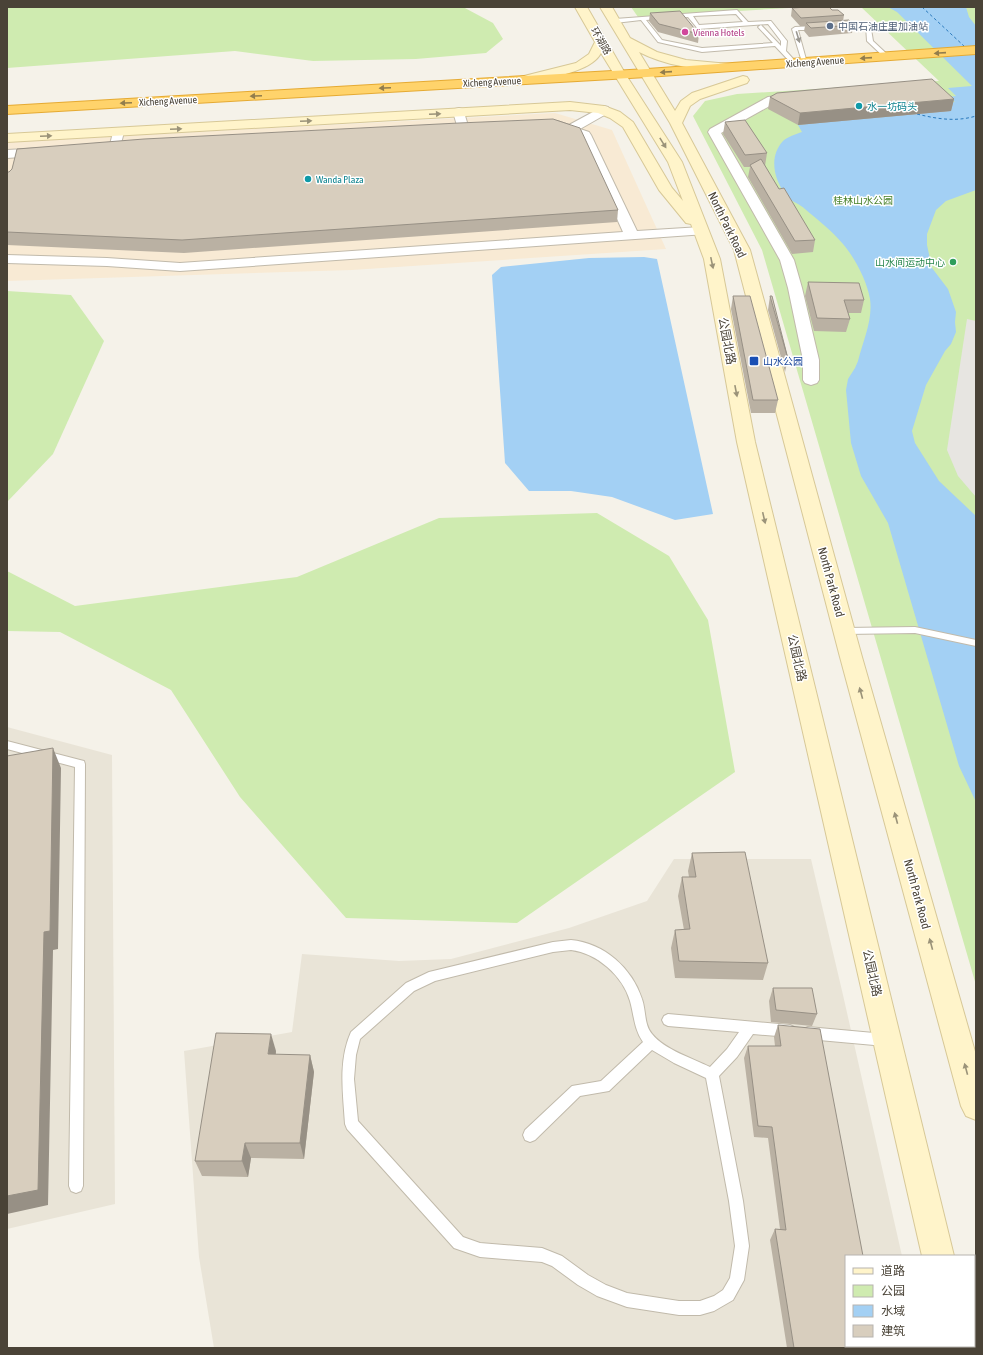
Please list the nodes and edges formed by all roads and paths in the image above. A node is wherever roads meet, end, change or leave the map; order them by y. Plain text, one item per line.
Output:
1 (581, 7) edge
2 (606, 7) edge
3 (689, 15) junction
4 (643, 19) junction
5 (615, 21) junction
6 (747, 24) junction
7 (832, 26) edge
8 (761, 27) dead end
9 (824, 27) edge
10 (626, 40) junction
11 (602, 42) junction
12 (776, 44) junction
13 (976, 50) edge
14 (783, 52) junction
15 (887, 57) junction
16 (800, 63) junction
17 (736, 67) junction
18 (524, 80) junction
19 (747, 80) joint
20 (656, 81) junction
21 (620, 83) junction
22 (698, 83) dead end
23 (542, 95) dead end
24 (811, 97) edge
25 (7, 110) edge
26 (604, 110) junction
27 (459, 112) junction
28 (676, 122) junction
29 (652, 124) junction
30 (546, 125) edge
31 (478, 128) edge
32 (463, 129) junction
33 (448, 130) edge
34 (570, 130) junction
35 (118, 132) junction
36 (7, 138) edge
37 (115, 148) junction
38 (131, 148) edge
39 (99, 149) edge
40 (53, 152) edge
41 (10, 158) edge
42 (701, 231) junction
43 (632, 236) junction
44 (7, 259) edge
45 (811, 380) dead end
46 (845, 631) junction
47 (976, 643) edge
48 (7, 745) edge
49 (668, 1020) dead end
50 (750, 1028) junction
51 (887, 1040) junction
52 (652, 1042) junction
53 (712, 1074) junction
54 (976, 1106) edge
55 (530, 1135) dead end
56 (76, 1186) dead end
57 (938, 1255) edge

1 - 11 main road, 环湖路
2 - 5 main road, 环湖路
3 - 4 lane
3 - 6 lane
3 - 6 lane
4 - 5 lane
4 - 12 lane
5 - 10 main road, 环湖路
6 - 14 lane
7 - 15 lane
8 - 12 lane
9 -> 16 lane
10 - 17 main road
10 - 20 main road, 环湖路
11 - 18 main road
11 - 21 main road, 环湖路
12 - 14 lane
13 -> 15 highway, Xicheng Avenue
14 - 16 lane
15 -> 16 highway, Xicheng Avenue
16 - 17 highway, Xicheng Avenue
17 -> 20 highway, Xicheng Avenue
18 - 21 highway, Xicheng Avenue
18 -> 25 highway, Xicheng Avenue
19 - 22 highway
19 - 28 main road
20 - 21 highway, Xicheng Avenue
20 - 28 main road, North Park Road
21 - 29 main road, 公园北路
23 - 29 main road
24 - 45 street
26 - 27 main road
26 - 34 street
26 - 42 main road
27 - 32 street
35 -> 27 main road
28 - 46 main road, North Park Road
29 -> 42 main road, 公园北路
30 - 34 street
31 - 32 street
32 - 33 street
34 - 43 street
36 -> 35 main road
35 - 37 street
37 - 38 street
37 - 39 street
40 - 41 street
42 - 43 street
42 -> 51 main road, 公园北路
43 - 44 street
46 - 47 lane
54 -> 46 main road, North Park Road
48 - 56 lane
49 - 50 lane
50 - 51 lane
50 - 53 lane
51 - 57 main road, 公园北路
52 - 53 lane
52 - 53 lane
52 - 55 lane

